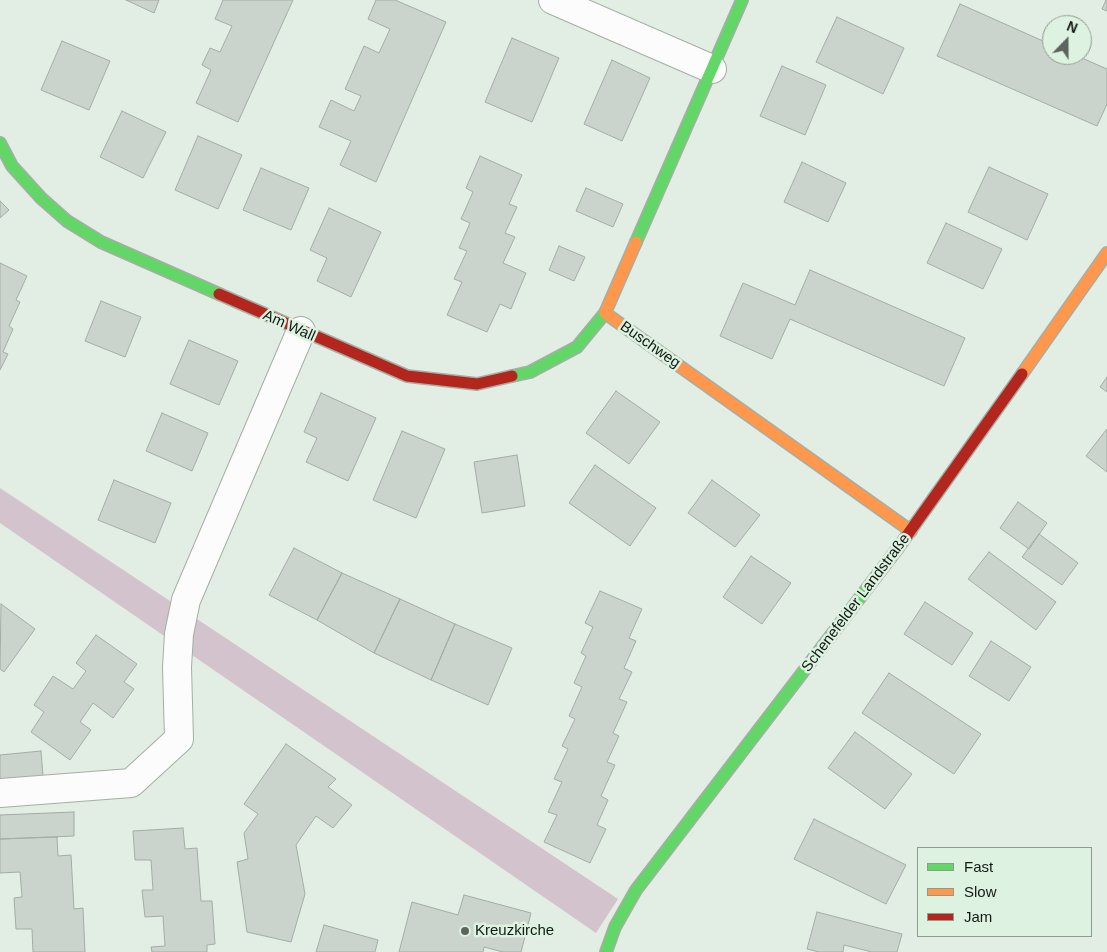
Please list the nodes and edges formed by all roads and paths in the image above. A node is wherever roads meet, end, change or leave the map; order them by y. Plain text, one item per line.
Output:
1 (552, 0) edge
2 (742, 0) edge
3 (712, 69) junction
4 (0, 143) edge
5 (1107, 253) edge
6 (605, 313) junction
7 (301, 331) junction
8 (911, 531) junction
9 (0, 793) edge
10 (606, 952) edge

1 - 3 street
2 - 3 street, Buschweg
3 - 6 street, Buschweg
4 - 7 street, Am Wall
5 - 8 street, Schenefelder Landstraße
6 - 7 street, Am Wall
6 - 8 street, Buschweg
7 - 9 street
8 - 10 street, Schenefelder Landstraße

